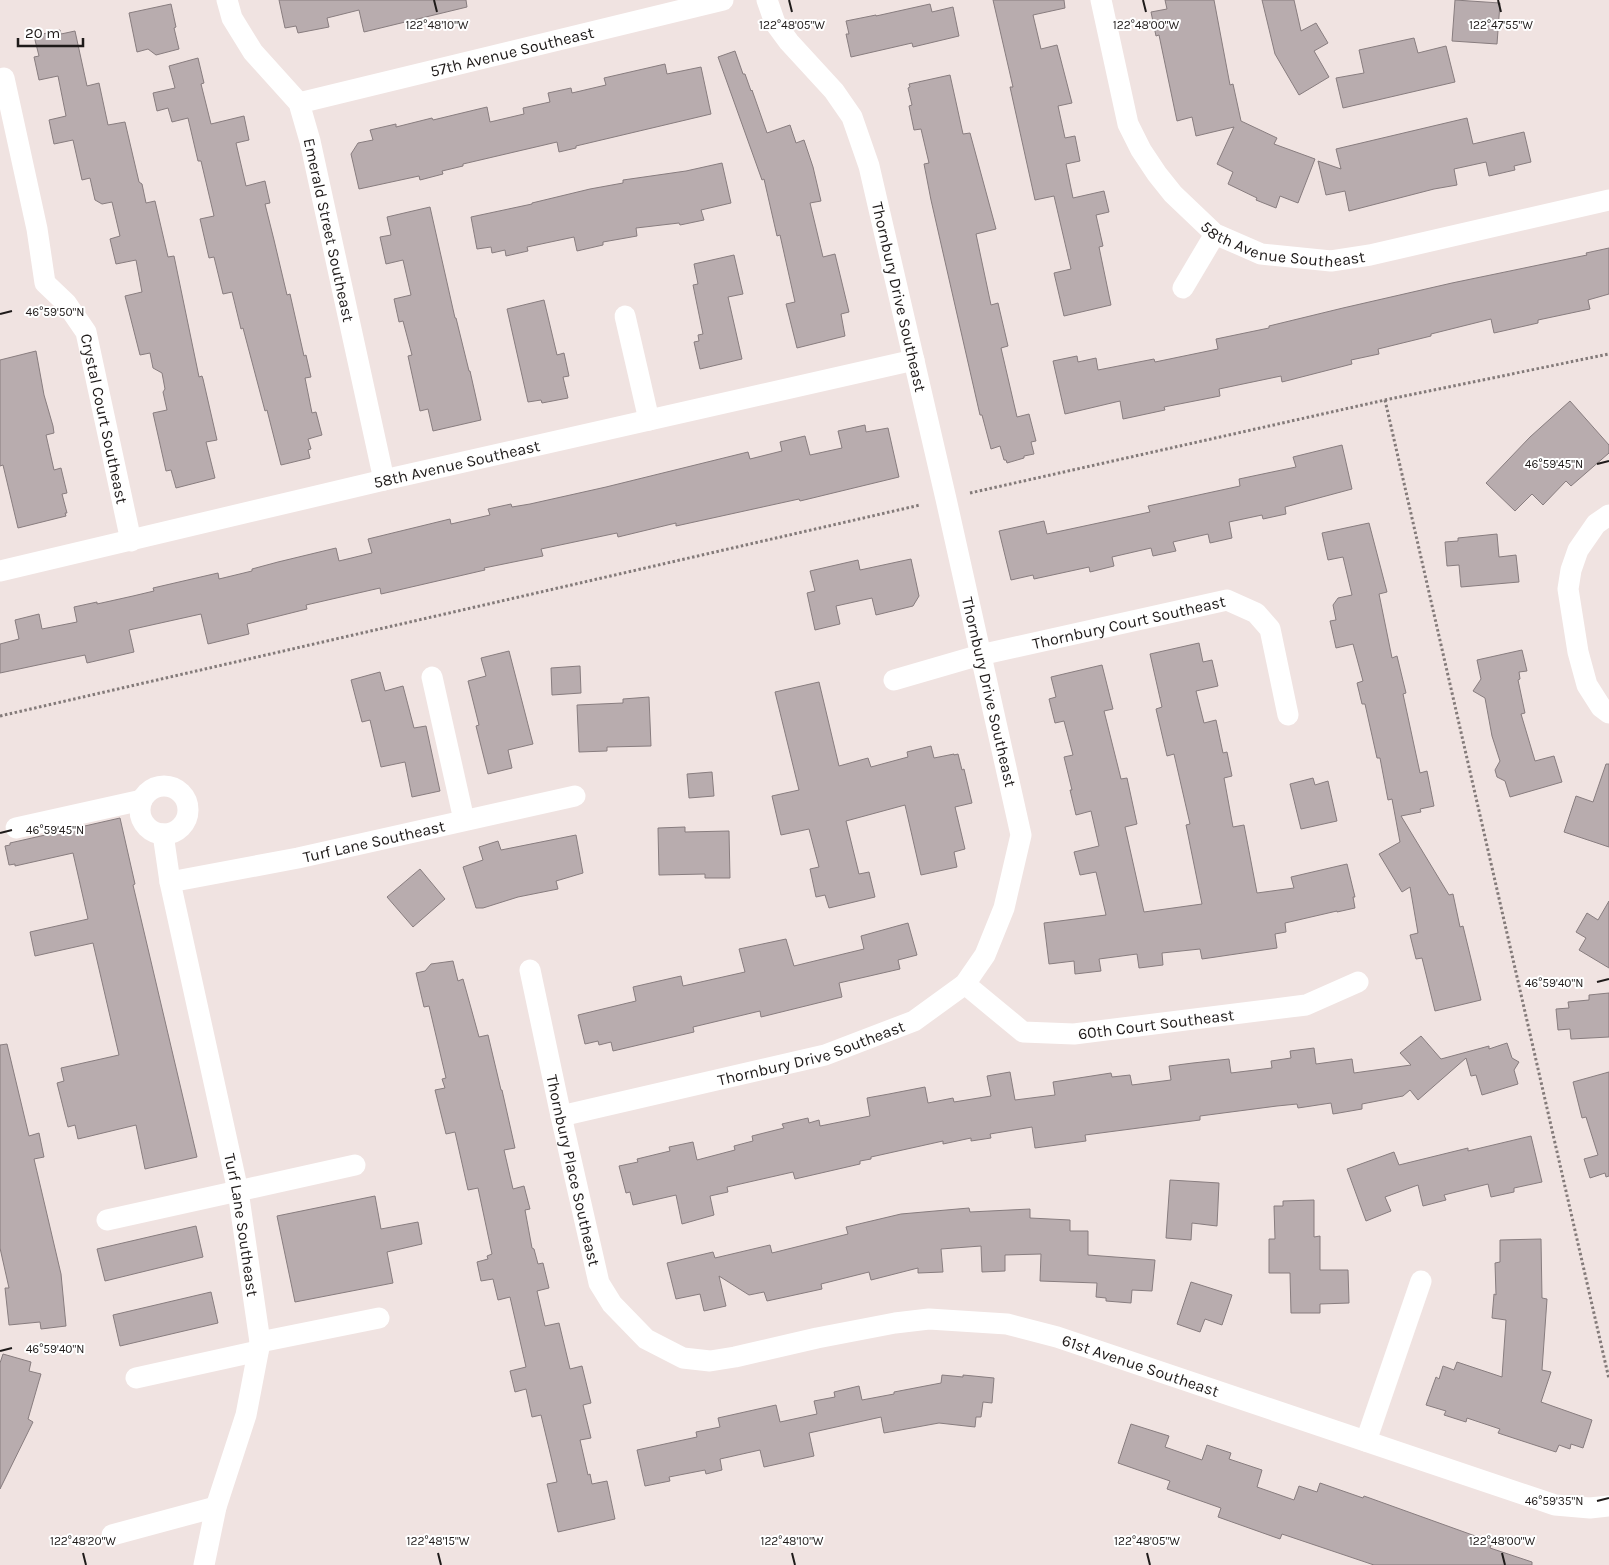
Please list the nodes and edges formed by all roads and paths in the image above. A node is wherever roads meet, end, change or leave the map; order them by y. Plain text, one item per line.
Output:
1 (227, 0) edge
2 (723, 0) edge
3 (767, 0) edge
4 (1101, 0) edge
5 (4, 78) dead end
6 (299, 102) junction
7 (1609, 200) edge
8 (1215, 234) junction
9 (1183, 288) dead end
10 (625, 316) dead end
11 (1609, 354) edge
12 (914, 360) junction
13 (1384, 400) junction
14 (649, 420) junction
15 (384, 480) junction
16 (970, 493) dead end
17 (920, 505) dead end
18 (1609, 515) edge
19 (132, 541) junction
20 (0, 570) edge
21 (980, 655) junction
22 (432, 677) dead end
23 (894, 680) dead end
24 (1609, 713) edge
25 (1288, 715) dead end
26 (0, 716) edge
27 (575, 796) dead end
28 (142, 800) junction
29 (464, 820) junction
30 (16, 828) dead end
31 (163, 834) junction
32 (170, 882) junction
33 (530, 970) dead end
34 (1358, 982) dead end
35 (966, 984) junction
36 (561, 1116) junction
37 (355, 1165) dead end
38 (238, 1191) junction
39 (108, 1220) dead end
40 (1421, 1281) dead end
41 (379, 1318) dead end
42 (259, 1347) junction
43 (661, 1348) joint
44 (136, 1378) dead end
45 (1609, 1379) edge
46 (1366, 1441) junction
47 (1609, 1506) edge
48 (216, 1507) junction
49 (112, 1535) dead end
50 (204, 1565) edge

1 - 6 street, Emerald Street Southeast
2 - 6 street, 57th Avenue Southeast
3 - 12 street, Thornbury Drive Southeast
4 - 8 street, 58th Avenue Southeast
5 - 19 street, Crystal Court Southeast
6 - 15 street, Emerald Street Southeast
7 - 8 street, 58th Avenue Southeast
8 - 9 street
10 - 14 street
11 - 13 path
12 - 14 street, 58th Avenue Southeast
12 - 21 street, Thornbury Drive Southeast
13 - 16 path
13 - 45 path
14 - 15 street, 58th Avenue Southeast
15 - 19 street, 58th Avenue Southeast
17 - 26 path
18 - 24 street
19 - 20 street, 58th Avenue Southeast
21 - 23 street, Thornbury Court Southeast
21 - 25 street, Thornbury Court Southeast
21 - 35 street, Thornbury Drive Southeast
22 - 29 street
27 - 29 street, Turf Lane Southeast
28 - 30 street
28 - 31 street
28 - 31 street
29 - 32 street, Turf Lane Southeast
31 - 32 street, Turf Lane Southeast
32 - 38 street, Turf Lane Southeast
33 - 36 street, Thornbury Place Southeast
34 - 35 street, 60th Court Southeast
35 - 36 street, Thornbury Drive Southeast
36 - 43 street, Thornbury Place Southeast
37 - 38 street
38 - 39 street
38 - 42 street, Turf Lane Southeast
40 - 46 street
41 - 42 street
42 - 44 street
42 - 48 street, Turf Lane Southeast
43 - 46 street, 61st Avenue Southeast
46 - 47 street, 61st Avenue Southeast
48 - 49 street
48 - 50 street, Turf Lane Southeast

